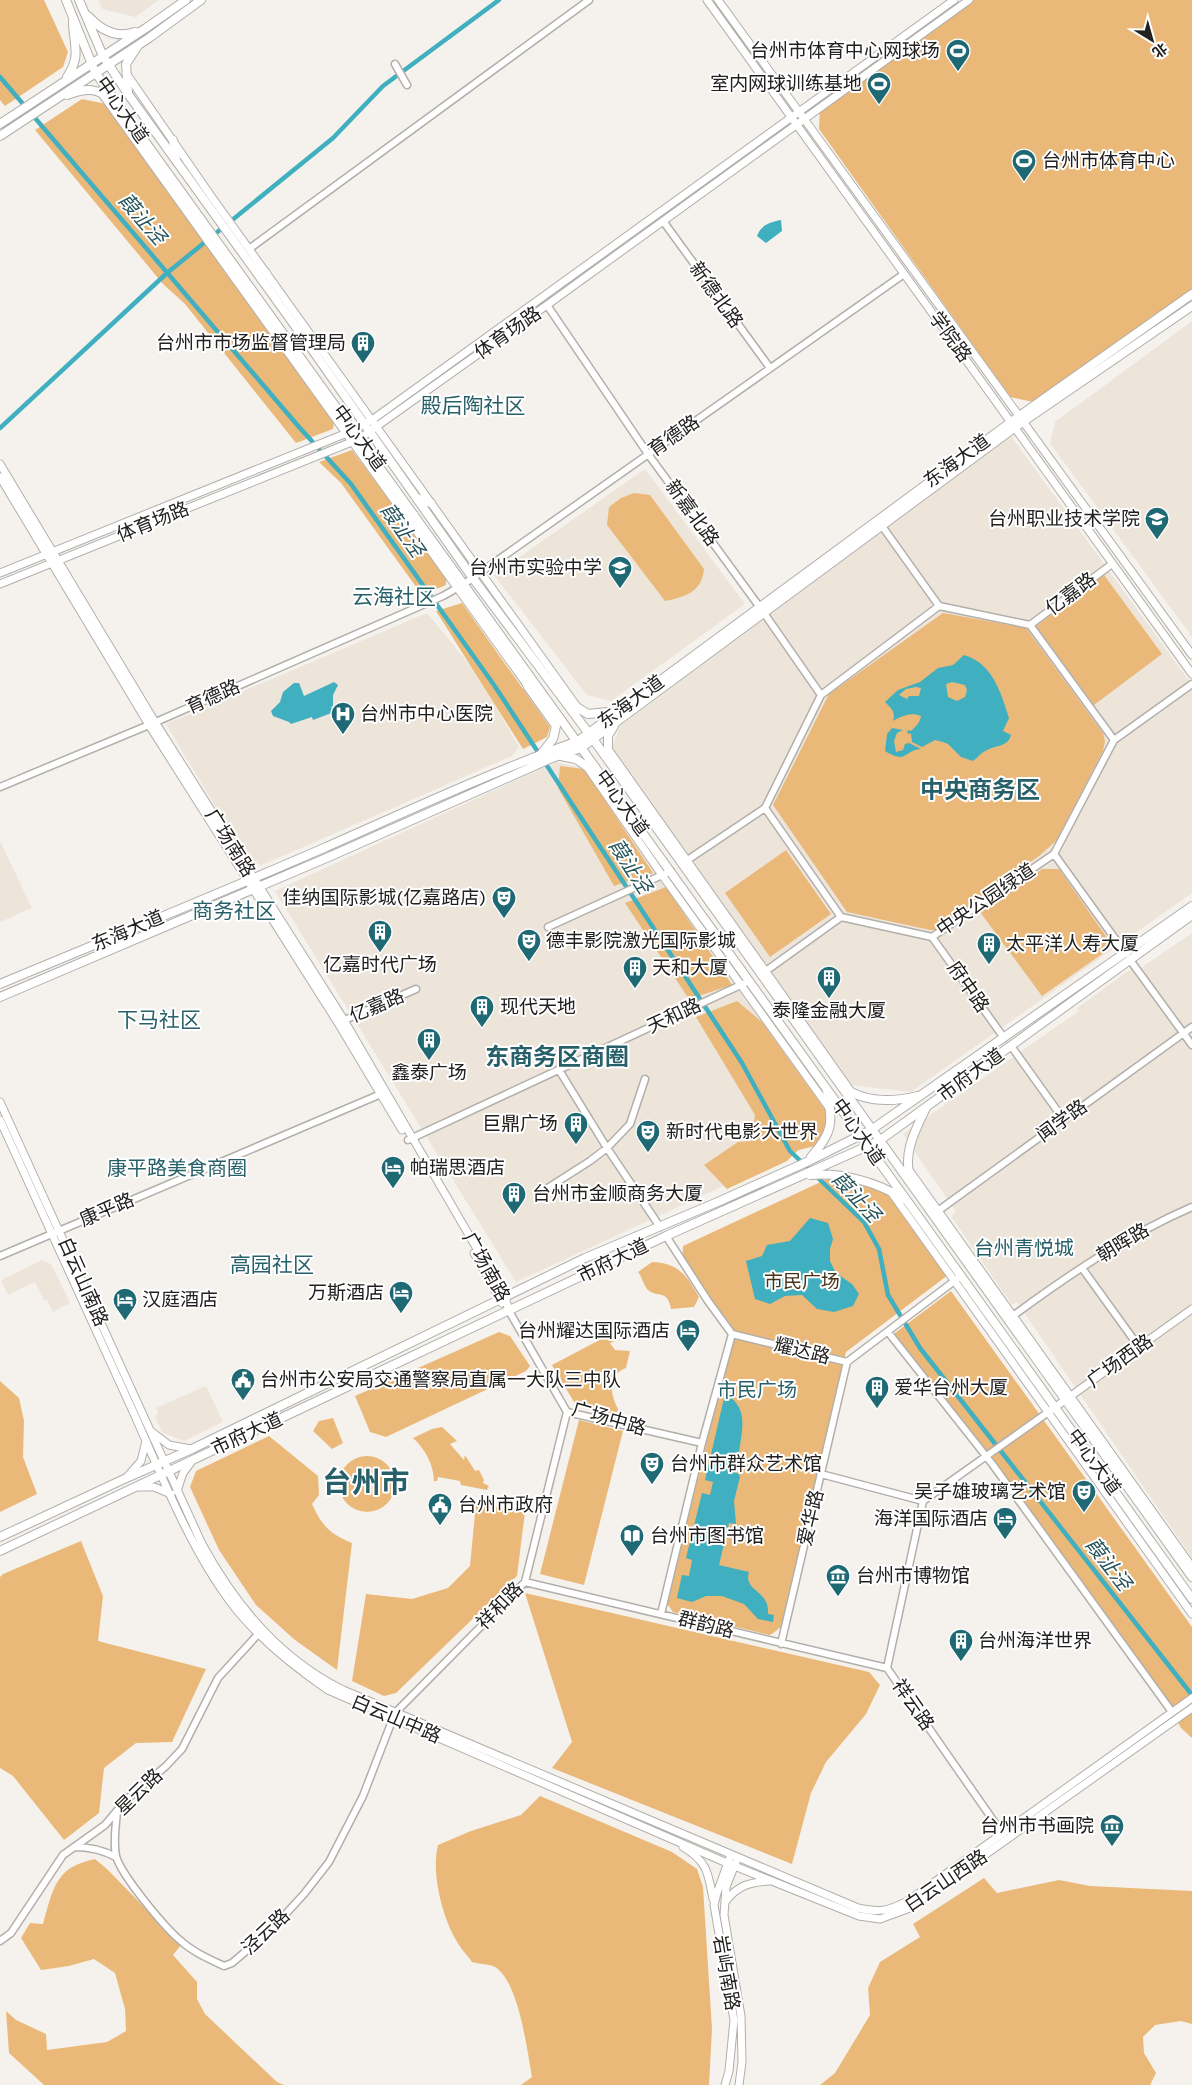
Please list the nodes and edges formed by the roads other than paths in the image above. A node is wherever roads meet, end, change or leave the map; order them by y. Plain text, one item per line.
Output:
1 (66, 0) edge
2 (79, 0) edge
3 (186, 0) edge
4 (201, 0) edge
5 (589, 0) edge
6 (707, 0) edge
7 (718, 0) edge
8 (954, 0) edge
9 (969, 0) edge
10 (83, 10) junction
11 (72, 14) junction
12 (146, 28) junction
13 (149, 38) junction
14 (102, 56) junction
15 (92, 62) junction
16 (108, 64) junction
17 (395, 64) dead end
18 (95, 72) junction
19 (126, 72) junction
20 (64, 82) junction
21 (407, 85) dead end
22 (102, 93) junction
23 (128, 94) junction
24 (54, 100) junction
25 (118, 104) junction
26 (799, 112) junction
27 (791, 118) junction
28 (804, 120) junction
29 (0, 124) edge
30 (797, 126) junction
31 (0, 136) edge
32 (172, 140) junction
33 (147, 156) junction
34 (176, 162) junction
35 (161, 163) junction
36 (219, 214) junction
37 (663, 221) junction
38 (203, 227) junction
39 (230, 229) junction
40 (213, 241) junction
41 (249, 249) junction
42 (250, 263) junction
43 (266, 273) junction
44 (904, 274) junction
45 (242, 277) junction
46 (243, 288) junction
47 (1192, 294) edge
48 (547, 305) junction
49 (1192, 306) edge
50 (313, 337) junction
51 (311, 348) junction
52 (288, 351) junction
53 (301, 358) junction
54 (770, 368) junction
55 (1021, 419) junction
56 (368, 422) junction
57 (1012, 425) junction
58 (373, 429) junction
59 (350, 432) junction
60 (356, 440) junction
61 (648, 454) junction
62 (0, 464) edge
63 (0, 477) edge
64 (417, 498) junction
65 (431, 503) junction
66 (400, 509) junction
67 (414, 516) junction
68 (882, 526) junction
69 (51, 553) junction
70 (56, 562) junction
71 (1112, 564) junction
72 (480, 572) junction
73 (0, 573) edge
74 (472, 577) junction
75 (0, 584) edge
76 (461, 586) junction
77 (940, 606) junction
78 (762, 610) junction
79 (1030, 625) junction
80 (1192, 655) edge
81 (518, 659) junction
82 (539, 660) junction
83 (1192, 674) edge
84 (1192, 684) edge
85 (528, 687) junction
86 (561, 695) junction
87 (821, 695) junction
88 (580, 710) junction
89 (620, 714) junction
90 (152, 723) junction
91 (591, 736) junction
92 (1114, 740) junction
93 (579, 745) junction
94 (608, 749) junction
95 (541, 754) junction
96 (556, 757) junction
97 (608, 760) junction
98 (587, 767) junction
99 (603, 778) junction
100 (0, 787) edge
101 (765, 808) junction
102 (1054, 854) junction
103 (684, 862) junction
104 (671, 871) junction
105 (662, 875) junction
106 (250, 880) junction
107 (255, 888) junction
108 (1192, 906) edge
109 (1192, 915) edge
110 (841, 917) junction
111 (548, 927) dead end
112 (932, 937) junction
113 (1128, 957) junction
114 (763, 973) junction
115 (750, 981) junction
116 (0, 984) edge
117 (741, 985) junction
118 (416, 989) dead end
119 (0, 997) edge
120 (341, 1022) junction
121 (1192, 1027) edge
122 (1184, 1033) junction
123 (1004, 1038) junction
124 (1192, 1045) edge
125 (1011, 1046) junction
126 (559, 1070) junction
127 (646, 1079) dead end
128 (838, 1084) junction
129 (826, 1086) junction
130 (853, 1093) junction
131 (381, 1094) junction
132 (923, 1094) junction
133 (0, 1102) edge
134 (926, 1107) junction
135 (831, 1112) junction
136 (0, 1120) edge
137 (1064, 1120) junction
138 (871, 1130) junction
139 (859, 1136) junction
140 (410, 1139) junction
141 (879, 1141) junction
142 (867, 1147) junction
143 (607, 1148) junction
144 (806, 1162) junction
145 (907, 1168) junction
146 (823, 1170) junction
147 (889, 1190) junction
148 (543, 1191) dead end
149 (916, 1193) junction
150 (908, 1201) junction
151 (1192, 1207) edge
152 (935, 1213) junction
153 (660, 1227) junction
154 (56, 1232) junction
155 (666, 1236) junction
156 (0, 1256) edge
157 (1082, 1268) junction
158 (961, 1276) junction
159 (954, 1282) junction
160 (502, 1299) junction
161 (1192, 1309) edge
162 (509, 1311) junction
163 (1010, 1318) junction
164 (888, 1332) junction
165 (732, 1334) junction
166 (1139, 1347) junction
167 (847, 1362) junction
168 (1068, 1398) junction
169 (1055, 1407) junction
170 (567, 1412) junction
171 (1047, 1413) junction
172 (149, 1428) junction
173 (146, 1441) junction
174 (702, 1443) junction
175 (192, 1449) junction
176 (988, 1455) junction
177 (194, 1459) junction
178 (160, 1464) junction
179 (165, 1473) junction
180 (821, 1474) junction
181 (124, 1479) junction
182 (134, 1488) junction
183 (174, 1493) junction
184 (923, 1501) junction
185 (0, 1537) edge
186 (0, 1552) edge
187 (1192, 1567) edge
188 (1192, 1577) edge
189 (525, 1582) junction
190 (1192, 1599) edge
191 (661, 1614) junction
192 (1192, 1614) edge
193 (260, 1632) junction
194 (781, 1644) junction
195 (887, 1668) junction
196 (1190, 1705) edge
197 (1172, 1712) junction
198 (394, 1715) junction
199 (117, 1811) junction
200 (652, 1829) junction
201 (1002, 1833) junction
202 (74, 1847) junction
203 (730, 1854) junction
204 (116, 1857) junction
205 (738, 1857) junction
206 (731, 1865) junction
207 (773, 1881) junction
208 (725, 1902) junction
209 (714, 1905) junction
210 (0, 1941) edge
211 (725, 2085) edge
212 (739, 2085) edge

1 - 11 main road, 中心大道
2 - 10 main road, 中心大道
3 - 12 main road
4 - 13 main road
5 - 41 street
6 - 27 main road, 学院路
7 - 26 main road, 学院路
8 - 26 main road
9 - 28 main road, 体育场路
10 - 12 main road
10 - 14 main road, 中心大道
11 - 15 main road, 中心大道
11 - 20 main road
12 - 14 main road
13 - 16 main road
13 - 19 main road
14 - 15 main road
14 - 16 main road, 中心大道
15 - 18 main road, 中心大道
15 - 20 main road
16 - 18 main road
16 - 23 main road, 中心大道
17 - 21 street
18 - 24 main road
18 - 25 main road, 中心大道
19 - 23 main road
19 - 32 main road
20 - 29 main road
22 - 24 main road
22 - 25 main road
22 - 33 main road
23 - 34 main road, 中心大道
24 - 31 main road
25 - 35 main road, 中心大道
26 - 27 main road
26 - 28 main road, 学院路
27 - 30 main road, 学院路
27 - 56 main road
28 - 30 main road, 体育场路
28 - 55 main road, 学院路
30 - 37 main road, 体育场路
30 - 44 main road, 学院路
32 - 34 main road
32 - 36 main road
33 - 35 main road
33 - 38 main road
34 - 36 main road, 中心大道
35 - 38 main road, 中心大道
36 - 39 main road, 中心大道
37 - 48 main road, 体育场路
37 - 54 street, 新德北路
38 - 40 main road, 中心大道
39 - 41 main road
39 - 42 main road, 中心大道
40 - 45 main road, 中心大道
40 - 46 main road
41 - 43 main road
42 - 43 main road
42 - 51 main road, 中心大道
43 - 50 main road
44 - 54 street, 育德路
44 - 57 main road, 学院路
45 - 46 main road
45 - 53 main road, 中心大道
46 - 52 main road
47 - 55 main road, 东海大道
48 - 58 main road, 体育场路
48 - 61 street, 新嘉北路
49 - 55 main road, 东海大道
50 - 51 main road
50 - 56 main road
51 - 56 main road, 中心大道
52 - 53 main road
52 - 59 main road
53 - 59 main road, 中心大道
54 - 61 street, 育德路
55 - 57 main road, 东海大道
55 - 80 main road, 学院路
56 - 58 main road, 中心大道
56 - 59 main road
57 - 68 main road, 东海大道
57 - 71 main road, 学院路
57 - 78 main road, 东海大道
58 - 60 main road, 体育场路
58 - 64 main road, 中心大道
58 - 65 main road
59 - 60 main road, 中心大道
59 - 69 main road
60 - 66 main road
60 - 67 main road, 中心大道
60 - 70 main road, 体育场路
61 - 72 street, 育德路
61 - 78 street, 新嘉北路
62 - 69 main road, 广场南路
63 - 69 main road, 广场南路
64 - 65 main road
64 - 74 main road, 中心大道
65 - 72 main road
66 - 67 main road
66 - 76 main road
67 - 76 main road, 中心大道
68 - 77 street
68 - 78 main road, 东海大道
69 - 70 main road, 广场南路
69 - 73 main road
70 - 75 main road, 体育场路
70 - 90 main road, 广场南路
71 - 79 street, 亿嘉路
71 - 83 main road, 学院路
72 - 74 street, 育德路
72 - 82 main road
74 - 76 street, 育德路
74 - 82 main road, 中心大道
76 - 81 main road, 中心大道
76 - 85 main road
76 - 90 street, 育德路
77 - 79 street
77 - 87 street
78 - 87 street, 新嘉北路
78 - 89 main road, 东海大道
79 - 92 street
81 - 85 main road
81 - 93 main road, 中心大道
82 - 86 main road, 中心大道
82 - 88 main road
84 - 92 street
85 - 95 main road
86 - 88 main road
86 - 91 main road, 中心大道
87 - 101 street
88 - 89 main road
89 - 91 main road, 东海大道
89 - 94 main road
90 - 100 street, 育德路
90 - 106 main road, 广场南路
91 - 93 main road, 东海大道
91 - 97 main road, 中心大道
92 - 102 street, 中央公园绿道
93 - 95 main road, 东海大道
93 - 96 main road, 东海大道
93 - 99 main road, 中心大道
94 - 97 main road
94 - 103 main road
95 - 106 main road, 东海大道
96 - 98 main road
96 - 107 main road, 东海大道
97 - 103 main road, 中心大道
98 - 99 main road
98 - 105 main road
99 - 104 main road, 中心大道
101 - 103 street
101 - 110 street
102 - 112 street, 中央公园绿道
102 - 113 street
103 - 114 main road, 中心大道
104 - 105 street
104 - 115 main road, 中心大道
105 - 111 street
105 - 117 main road
106 - 107 main road, 广场南路
106 - 116 main road, 东海大道
107 - 119 main road, 东海大道
107 - 120 main road, 广场南路
108 - 113 main road, 市府大道
109 - 113 main road, 市府大道
110 - 112 street, 中央公园绿道
110 - 114 street
112 - 123 street, 府中路
113 - 122 street
113 - 123 main road, 市府大道
113 - 125 main road, 市府大道
114 - 128 main road, 中心大道
114 - 130 main road
115 - 117 street, 天和路
115 - 129 main road, 中心大道
117 - 126 street, 天和路
117 - 135 main road
118 - 120 street, 亿嘉路
120 - 131 main road, 广场南路
120 - 140 main road, 广场南路
121 - 122 street, 闻学路
122 - 124 street
122 - 137 street, 闻学路
123 - 132 main road, 市府大道
125 - 134 main road, 市府大道
125 - 137 street
126 - 140 street, 天和路
126 - 143 street
127 - 143 street
128 - 130 main road
128 - 138 main road, 中心大道
129 - 135 main road
129 - 139 main road, 中心大道
130 - 132 main road
131 - 140 main road, 广场南路
131 - 154 street, 康平路
132 - 138 main road, 市府大道
133 - 154 main road, 白云山南路
134 - 141 main road, 市府大道
134 - 145 main road
135 - 144 main road
136 - 154 main road, 白云山南路
137 - 152 street, 闻学路
138 - 139 main road, 市府大道
138 - 141 main road, 中心大道
139 - 142 main road, 中心大道
139 - 144 main road, 市府大道
140 - 160 main road, 广场南路
141 - 142 main road, 市府大道
141 - 149 main road, 中心大道
142 - 146 main road, 市府大道
142 - 150 main road, 中心大道
143 - 148 street
143 - 153 street
144 - 153 main road, 市府大道
145 - 149 main road
145 - 152 main road
146 - 147 main road
146 - 155 main road, 市府大道
147 - 150 main road
147 - 159 main road
149 - 152 main road, 中心大道
150 - 158 main road, 中心大道
151 - 157 street, 朝晖路
152 - 163 main road, 中心大道
153 - 160 main road, 市府大道
154 - 156 street, 康平路
154 - 172 main road, 白云山南路
154 - 173 main road, 白云山南路
155 - 162 main road, 市府大道
155 - 165 street
157 - 163 street, 朝晖路
157 - 166 street
158 - 159 street, 耀达路
158 - 169 main road, 中心大道
159 - 164 street, 耀达路
159 - 171 main road
160 - 162 main road, 广场南路
160 - 175 main road, 市府大道
161 - 166 main road, 广场西路
162 - 170 street, 广场中路
162 - 177 main road, 市府大道
163 - 168 main road, 中心大道
164 - 167 street, 耀达路
164 - 176 street
165 - 167 street, 耀达路
165 - 174 street
166 - 168 main road, 广场西路
167 - 180 street, 爱华路
168 - 169 main road, 广场西路
168 - 187 main road
168 - 188 main road, 中心大道
169 - 171 main road, 广场西路
169 - 190 main road, 中心大道
170 - 174 street, 广场中路
170 - 189 street, 祥和路
171 - 176 street
171 - 192 main road
172 - 175 main road
172 - 178 main road, 白云山南路
173 - 178 main road, 白云山南路
173 - 181 main road
174 - 191 street
175 - 178 main road, 市府大道
176 - 184 street
176 - 197 street
177 - 179 main road, 市府大道
177 - 183 main road
178 - 179 main road, 白云山中路
178 - 181 main road, 市府大道
179 - 182 main road, 市府大道
179 - 183 main road, 白云山中路
180 - 184 street
180 - 194 street, 爱华路
181 - 185 main road, 市府大道
182 - 183 main road
182 - 186 main road, 市府大道
183 - 193 main road, 白云山中路
184 - 195 street, 祥云路
189 - 191 street, 群韵路
189 - 198 street, 祥和路
191 - 194 street, 群韵路
193 - 198 main road, 白云山中路
193 - 199 street, 星云路
194 - 195 street, 群韵路
195 - 201 street, 祥云路
196 - 197 main road, 白云山西路
196 - 207 main road, 白云山西路
197 - 201 main road, 白云山西路
198 - 200 main road, 白云山中路
198 - 203 main road, 白云山中路
198 - 204 street, 泾云路
199 - 202 street, 星云路
199 - 204 street, 泾云路
200 - 206 main road, 白云山中路
200 - 209 main road
201 - 205 main road, 白云山西路
202 - 204 street
202 - 210 street, 星云路
203 - 205 main road, 白云山西路
203 - 206 main road
205 - 206 main road
206 - 207 main road, 白云山西路
206 - 208 main road, 岩屿南路
206 - 209 main road, 岩屿南路
207 - 208 main road
208 - 212 main road, 岩屿南路
209 - 211 main road, 岩屿南路

